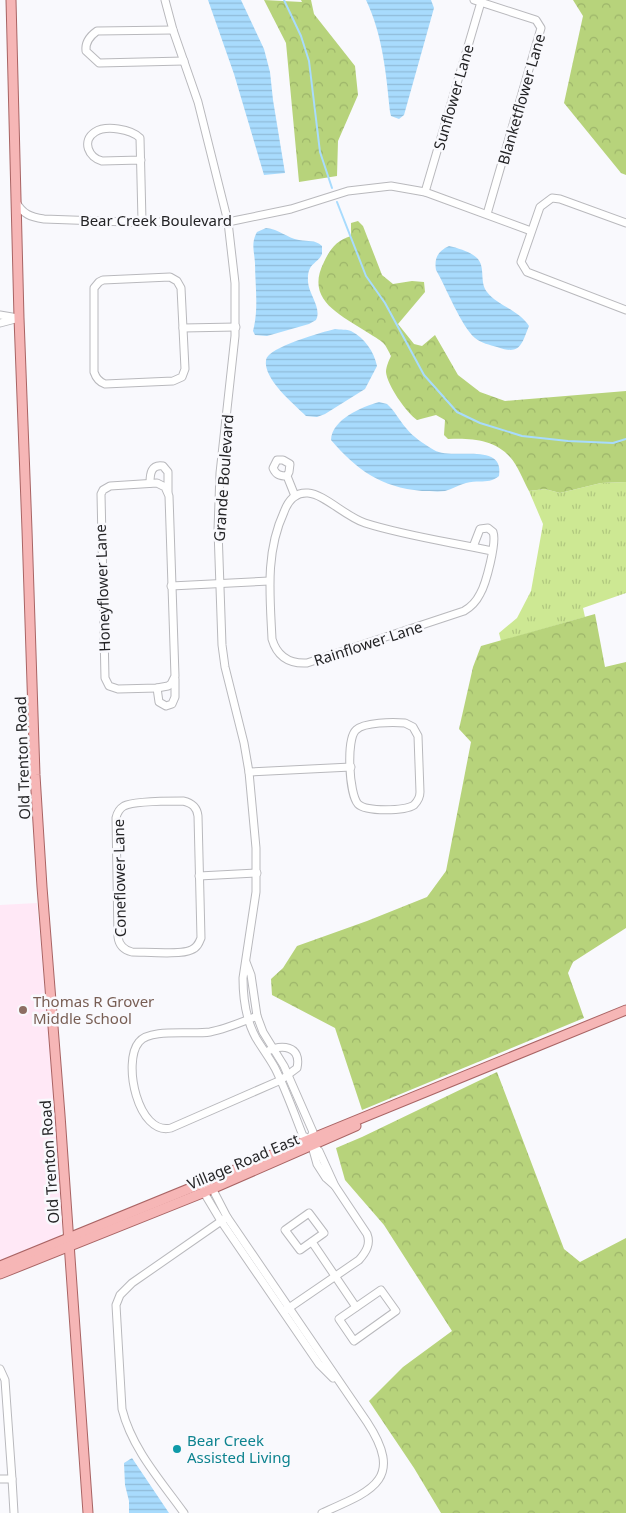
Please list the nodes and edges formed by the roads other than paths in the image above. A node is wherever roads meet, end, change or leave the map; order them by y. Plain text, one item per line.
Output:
1 (12, 0) edge
2 (165, 0) edge
3 (478, 1) edge
4 (173, 30) junction
5 (184, 61) junction
6 (141, 160) junction
7 (425, 192) junction
8 (16, 201) junction
9 (487, 214) junction
10 (142, 222) junction
11 (228, 222) junction
12 (626, 223) edge
13 (532, 231) junction
14 (626, 310) edge
15 (0, 315) edge
16 (19, 318) junction
17 (0, 323) edge
18 (236, 327) junction
19 (183, 328) junction
20 (287, 476) dead end
21 (150, 483) junction
22 (168, 496) junction
23 (295, 496) junction
24 (473, 547) junction
25 (492, 551) junction
26 (269, 581) junction
27 (219, 584) junction
28 (171, 586) junction
29 (175, 676) junction
30 (157, 688) junction
31 (351, 767) junction
32 (249, 772) junction
33 (256, 873) junction
34 (199, 876) junction
35 (246, 962) junction
36 (626, 1010) edge
37 (257, 1016) junction
38 (249, 1020) junction
39 (269, 1051) junction
40 (284, 1078) junction
41 (314, 1145) junction
42 (208, 1188) junction
43 (224, 1219) junction
44 (68, 1242) junction
45 (312, 1242) junction
46 (0, 1266) edge
47 (0, 1274) edge
48 (335, 1276) junction
49 (356, 1308) junction
50 (286, 1310) junction
51 (0, 1369) edge
52 (12, 1479) junction
53 (0, 1480) edge
54 (14, 1513) edge
55 (88, 1513) edge
56 (184, 1513) edge
57 (322, 1513) edge

1 - 8 main road, Old Trenton Road
2 - 4 street, Grande Boulevard
3 - 7 street, Sunflower Lane
3 - 9 street, Blanketflower Lane
4 - 5 street, Grande Boulevard
4 - 5 street
5 - 11 street, Grande Boulevard
6 - 6 street
6 - 10 street
7 - 9 street, Bear Creek Boulevard
7 - 11 street, Bear Creek Boulevard
8 - 10 street, Bear Creek Boulevard
8 - 16 main road, Old Trenton Road
9 - 13 street, Bear Creek Boulevard
10 - 11 street, Bear Creek Boulevard
11 - 18 street, Grande Boulevard
12 - 13 street
13 - 14 street
15 - 16 street
16 - 17 street
16 - 44 main road, Old Trenton Road
18 - 19 street
18 - 27 street, Grande Boulevard
19 - 19 street
20 - 23 street
21 - 22 street
21 - 22 street
21 - 30 street, Honeyflower Lane
22 - 28 street
23 - 24 street
23 - 26 street, Rainflower Lane
24 - 25 street
24 - 25 street, Rainflower Lane
25 - 26 street, Rainflower Lane
26 - 27 street
27 - 28 street
27 - 32 street, Grande Boulevard
28 - 29 street
29 - 30 street
29 - 30 street
31 - 31 street
31 - 32 street
32 - 33 street, Grande Boulevard
33 - 34 street
33 - 35 street, Grande Boulevard
34 - 34 street, Coneflower Lane
35 - 37 street, Grande Boulevard
35 - 38 street, Grande Boulevard
36 - 41 main road, Village Road East
37 - 38 street
37 - 39 street, Grande Boulevard
38 - 39 street, Grande Boulevard
38 - 40 street
39 - 40 street, Grande Boulevard
39 - 40 street
40 - 41 street, Grande Boulevard
41 - 42 main road, Village Road East
41 - 48 street, Grande Boulevard
42 - 43 street
42 - 44 main road, Village Road East
43 - 50 street
43 - 56 street
44 - 46 main road, Village Road East
44 - 47 main road, Village Road East
44 - 55 main road, Old Trenton Road
45 - 45 street
45 - 48 street
48 - 49 street
48 - 50 street
49 - 49 street
50 - 57 street
51 - 52 street
52 - 53 street
52 - 54 street

